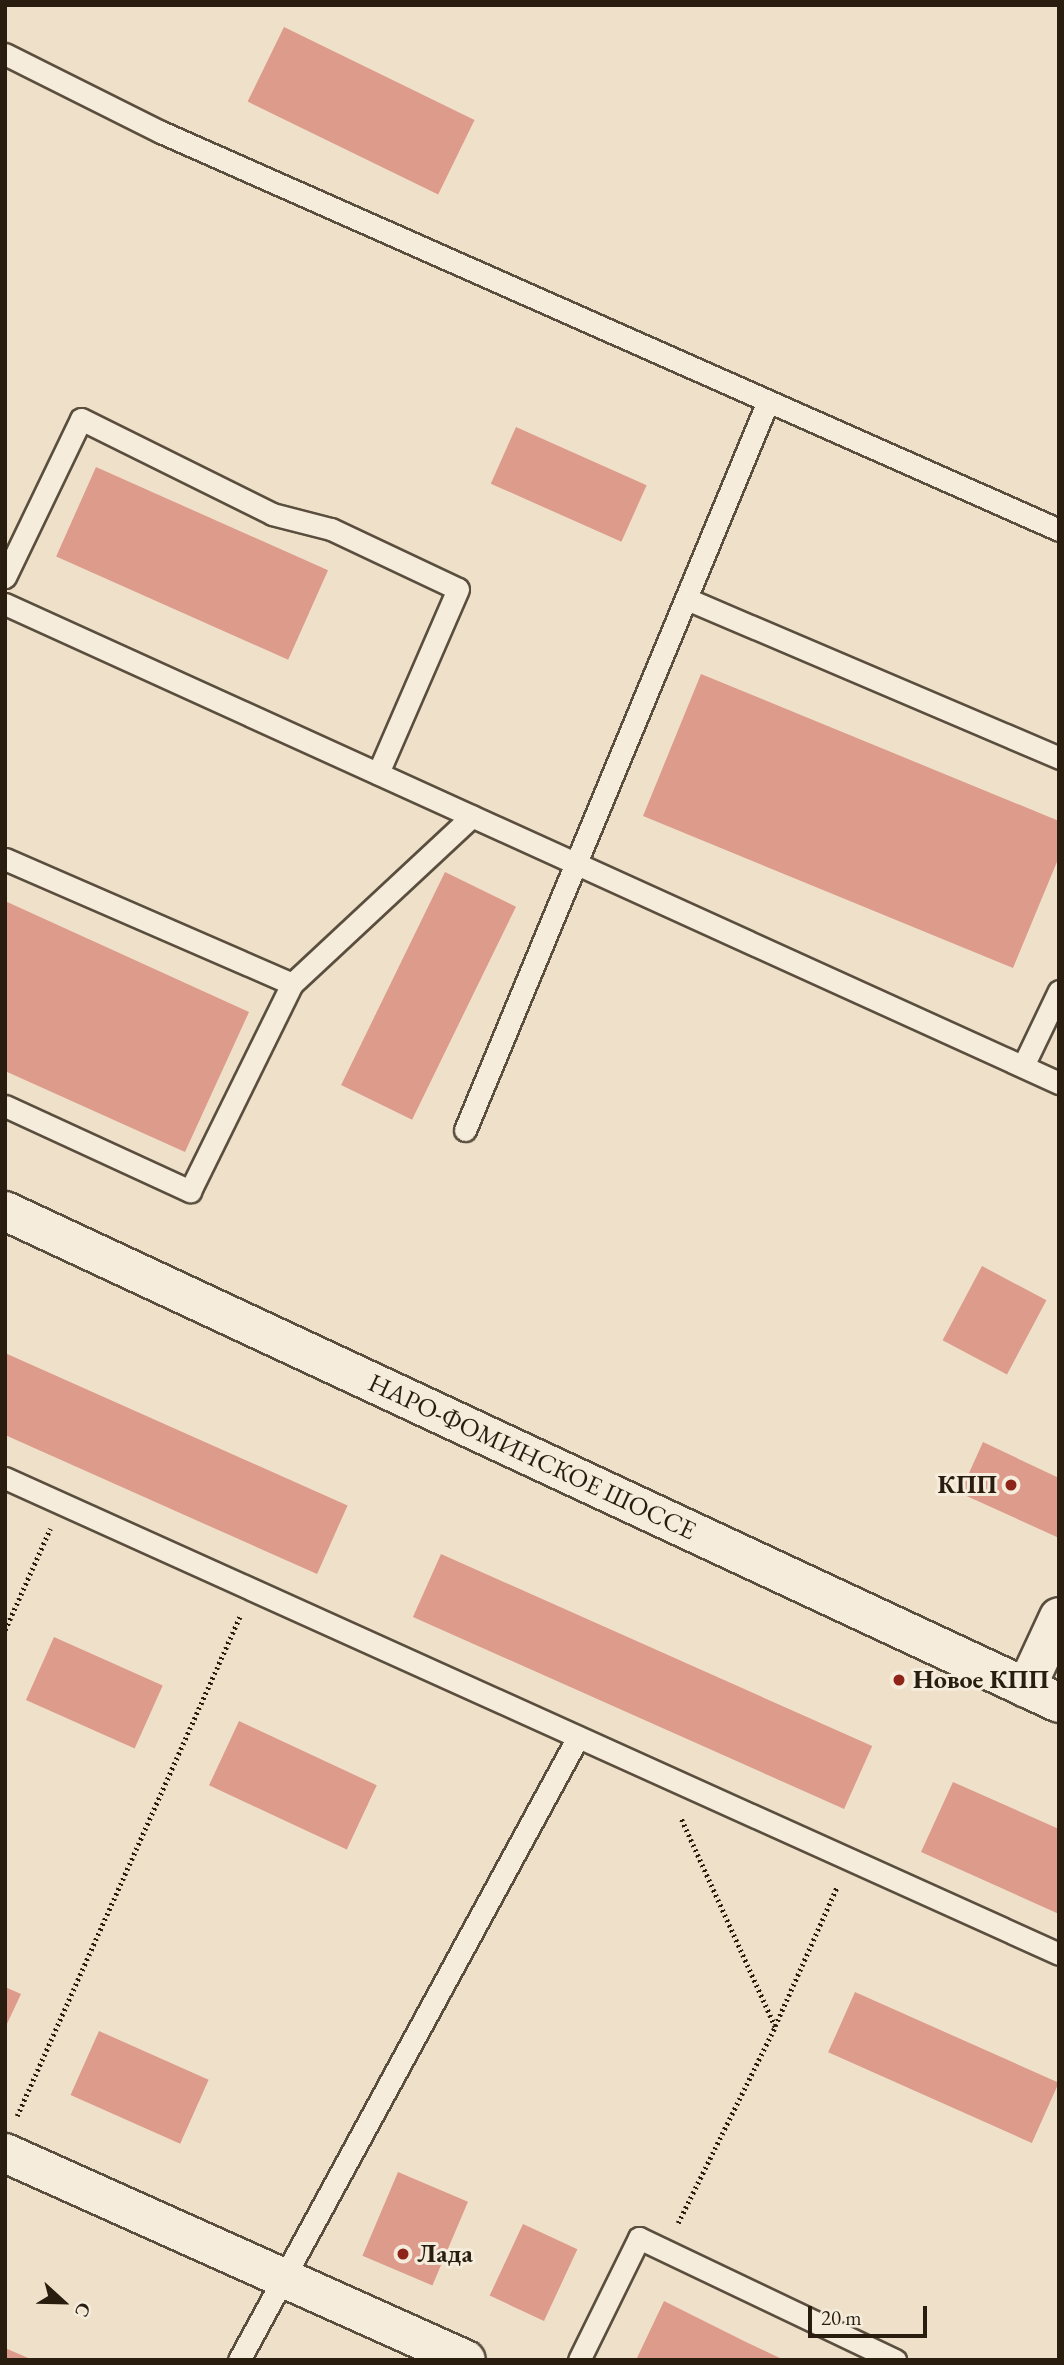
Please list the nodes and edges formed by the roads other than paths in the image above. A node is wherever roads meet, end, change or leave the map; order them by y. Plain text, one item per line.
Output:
1 (5, 54) edge
2 (768, 401) junction
3 (1059, 530) edge
4 (5, 577) edge
5 (687, 600) junction
6 (5, 604) edge
7 (1059, 758) edge
8 (378, 773) junction
9 (472, 816) junction
10 (5, 859) edge
11 (578, 864) junction
12 (292, 984) junction
13 (1059, 991) edge
14 (1023, 1066) junction
15 (1059, 1083) edge
16 (5, 1106) edge
17 (465, 1130) dead end
18 (5, 1211) edge
19 (5, 1478) edge
20 (1059, 1617) edge
21 (1042, 1696) edge
22 (578, 1737) junction
23 (1059, 1954) edge
24 (11, 2135) edge
25 (285, 2277) junction
26 (239, 2360) edge
27 (466, 2360) edge
28 (579, 2360) edge
29 (895, 2360) edge

1 - 2 lane
2 - 3 lane
2 - 5 lane
4 - 8 lane
5 - 7 lane
5 - 11 lane
6 - 8 lane
8 - 9 lane
9 - 11 lane
9 - 12 lane
10 - 12 lane
11 - 14 lane
11 - 17 lane
12 - 16 lane
13 - 14 lane
14 - 15 lane
18 - 21 main road, НАРО-ФОМИНСКОЕ ШОССЕ
19 - 22 lane
20 - 21 main road
22 - 23 lane
22 - 25 lane
24 - 25 main road
25 - 26 lane
25 - 27 main road
28 - 29 lane

